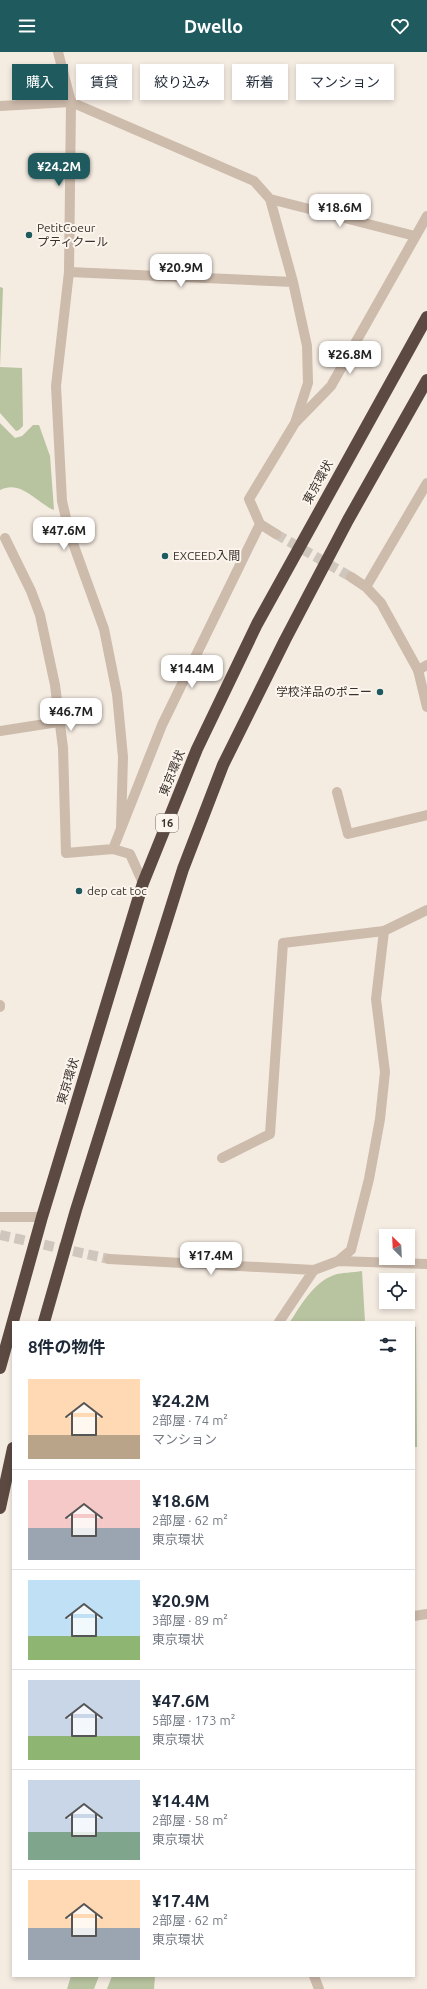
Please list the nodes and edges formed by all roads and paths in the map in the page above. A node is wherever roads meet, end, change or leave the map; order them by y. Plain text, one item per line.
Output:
1 (58, 52) edge
2 (71, 102) junction
3 (0, 106) edge
4 (270, 199) junction
5 (427, 216) edge
6 (415, 236) junction
7 (69, 272) junction
8 (293, 282) junction
9 (427, 316) edge
10 (427, 380) edge
11 (295, 423) junction
12 (427, 483) edge
13 (260, 524) junction
14 (276, 534) tunnel mouth
15 (4, 538) dead end
16 (350, 577) tunnel mouth
17 (366, 587) junction
18 (423, 667) edge
19 (427, 707) edge
20 (58, 722) junction
21 (0, 731) edge
22 (337, 792) dead end
23 (427, 815) edge
24 (121, 828) junction
25 (113, 849) junction
26 (142, 883) junction
27 (427, 910) edge
28 (384, 931) junction
29 (222, 1158) dead end
30 (0, 1216) edge
31 (42, 1217) junction
32 (109, 1259) tunnel mouth
33 (338, 1261) junction
34 (427, 1264) edge
35 (314, 1270) junction
36 (13, 1321) edge
37 (44, 1321) edge
38 (280, 1321) edge
39 (12, 1325) edge
40 (0, 1368) edge
41 (12, 1453) edge
42 (0, 1508) edge
43 (427, 1614) edge
44 (415, 1616) edge
45 (314, 1977) edge
46 (318, 1989) edge

1 - 2 street
2 - 3 street
2 - 4 street
2 - 7 street
4 - 6 street
4 - 8 street
5 - 6 street
6 - 11 street
7 - 8 street
7 - 24 street
8 - 11 street
9 - 26 highway, 東京環状 / 16
10 - 37 highway, 16
11 - 13 street
12 - 17 street
13 - 14 street
13 - 24 street
15 - 20 street
16 - 17 street
17 - 18 street
18 - 19 street
20 - 21 street
20 - 25 street
22 - 23 street
24 - 25 street
25 - 26 street
26 - 31 highway, 東京環状 / 16
27 - 28 street
28 - 29 street
28 - 33 street
30 - 31 street
31 - 36 highway, 東京環状 / 16
32 - 35 street
33 - 34 street
33 - 35 street
35 - 38 street
39 - 40 highway, 東京環状 / 16
41 - 42 highway
43 - 44 street
45 - 46 street

